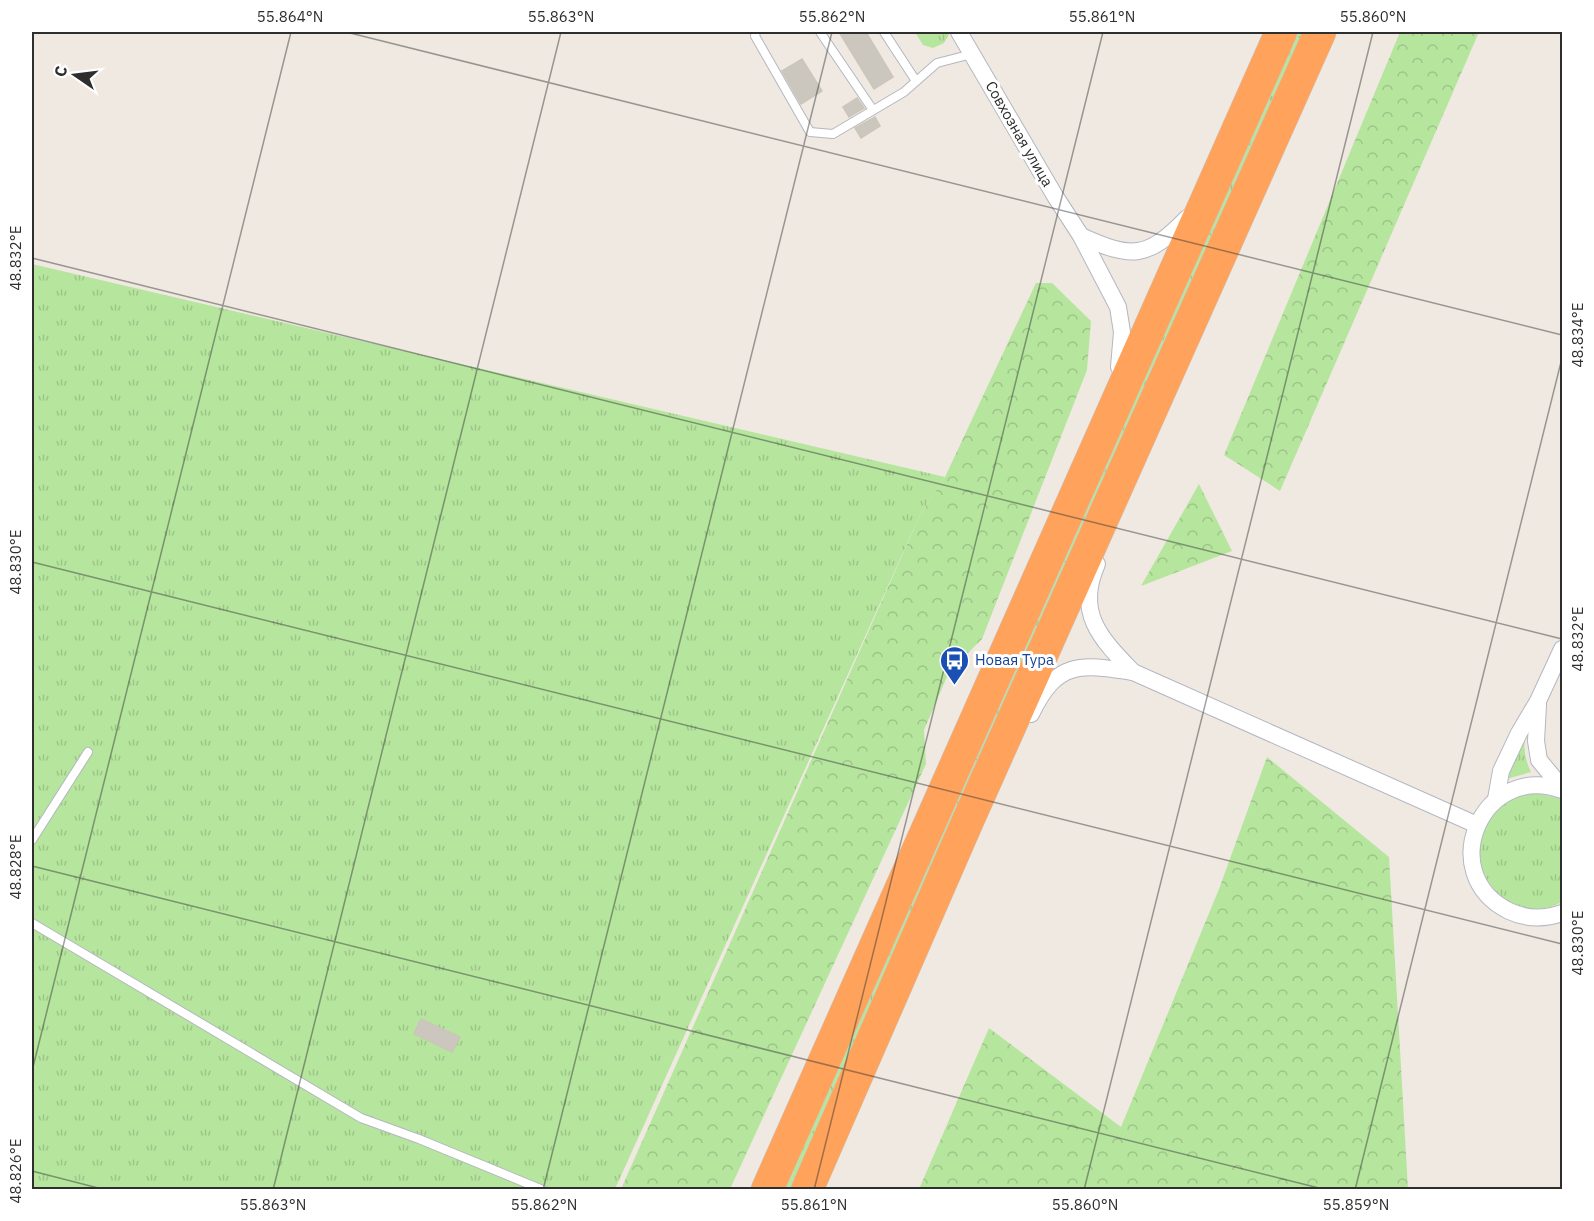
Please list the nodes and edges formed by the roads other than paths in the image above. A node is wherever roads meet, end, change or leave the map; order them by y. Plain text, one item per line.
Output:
1 (756, 32) edge
2 (820, 32) edge
3 (884, 32) edge
4 (959, 32) edge
5 (1281, 32) edge
6 (1320, 32) edge
7 (972, 54) junction
8 (916, 81) junction
9 (873, 110) junction
10 (1246, 114) junction
11 (1187, 218) junction
12 (1081, 236) junction
13 (1119, 367) junction
14 (1141, 432) junction
15 (1563, 648) edge
16 (1133, 672) junction
17 (1539, 701) junction
18 (88, 752) dead end
19 (1563, 789) edge
20 (941, 797) junction
21 (1496, 799) junction
22 (966, 825) junction
23 (1477, 825) junction
24 (32, 840) edge
25 (1563, 913) edge
26 (32, 923) edge
27 (543, 1190) edge
28 (767, 1190) edge
29 (807, 1190) edge

1 - 9 lane
2 - 9 lane
3 - 8 lane
4 - 7 street, Совхозная улица
5 - 10 highway
6 - 14 highway
7 - 8 lane
7 - 12 street, Совхозная улица
8 - 9 lane
10 - 11 street
10 - 20 highway
11 - 12 street
11 - 13 street
12 - 13 street, Совхозная улица
13 - 20 street
14 - 16 street
14 - 22 highway
15 - 17 street
16 - 22 street
16 - 23 street
17 - 19 street
17 - 21 street
18 - 24 lane
19 - 21 street
20 - 28 highway
21 - 23 street
22 - 29 highway
23 - 25 street
26 - 27 lane

